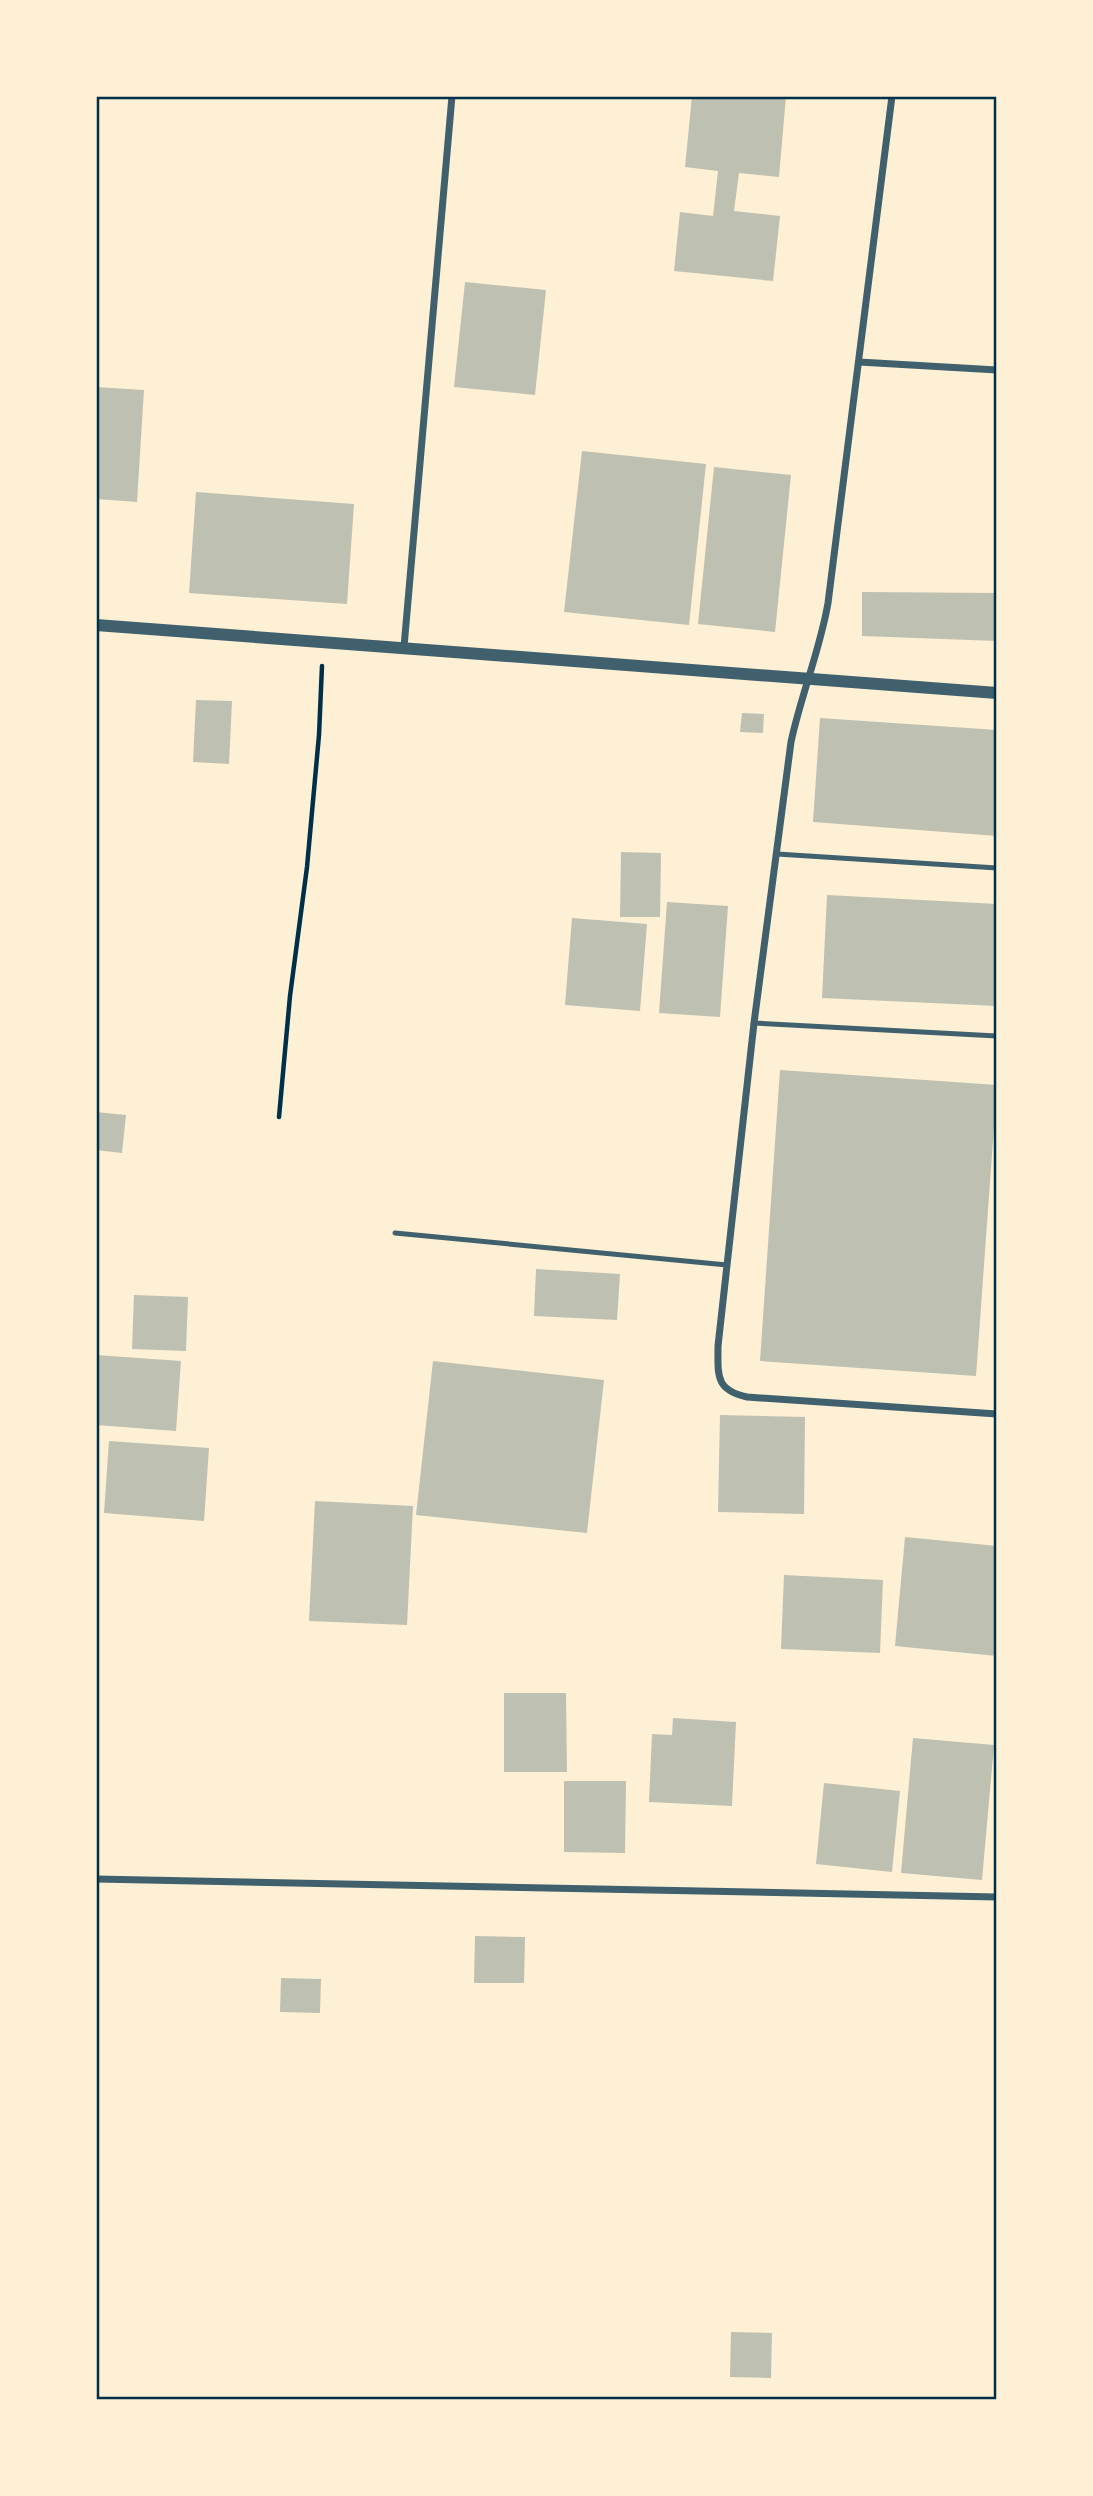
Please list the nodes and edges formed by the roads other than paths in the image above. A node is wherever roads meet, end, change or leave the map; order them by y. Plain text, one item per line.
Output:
1 (452, 96) edge
2 (892, 96) edge
3 (859, 362) junction
4 (997, 370) edge
5 (96, 625) edge
6 (404, 648) junction
7 (809, 678) junction
8 (997, 692) edge
9 (777, 855) junction
10 (997, 868) edge
11 (754, 1023) junction
12 (997, 1035) edge
13 (395, 1233) dead end
14 (727, 1265) junction
15 (997, 1414) edge
16 (96, 1879) edge
17 (997, 1897) edge

1 - 6 street
2 - 3 street
3 - 4 street
3 - 7 street
5 - 6 street
6 - 7 street
7 - 8 street
7 - 9 street
9 - 10 lane
9 - 11 street
11 - 12 lane
11 - 14 street
13 - 14 lane
14 - 15 street
16 - 17 street

